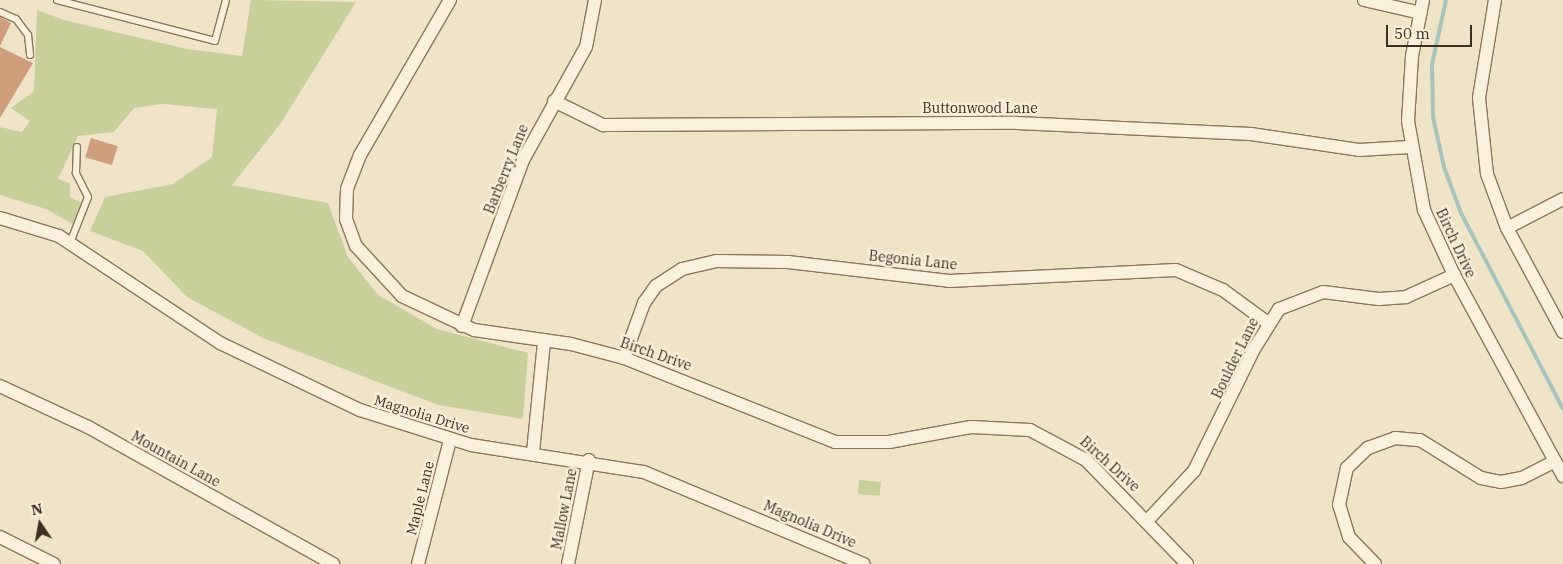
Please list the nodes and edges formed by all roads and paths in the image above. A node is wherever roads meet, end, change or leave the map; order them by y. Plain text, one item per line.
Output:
1 (57, 0) edge
2 (226, 0) edge
3 (450, 0) edge
4 (595, 0) edge
5 (1364, 0) edge
6 (1495, 0) edge
7 (1422, 6) edge
8 (0, 12) edge
9 (30, 55) dead end
10 (554, 101) junction
11 (77, 147) dead end
12 (1410, 147) junction
13 (1563, 199) edge
14 (0, 218) edge
15 (1508, 228) junction
16 (70, 243) junction
17 (1454, 274) junction
18 (1268, 323) junction
19 (462, 326) junction
20 (1563, 332) edge
21 (544, 341) junction
22 (624, 358) junction
23 (0, 386) edge
24 (450, 440) junction
25 (533, 452) junction
26 (589, 460) junction
27 (1555, 461) junction
28 (1563, 476) edge
29 (1147, 521) junction
30 (0, 537) edge
31 (54, 564) edge
32 (333, 564) edge
33 (418, 564) edge
34 (568, 564) edge
35 (864, 564) edge
36 (1187, 564) edge
37 (1375, 564) edge

1 - 2 lane
3 - 19 street, Birch Drive
4 - 10 street, Barberry Lane
5 - 7 street
6 - 15 street
7 - 12 street, Birch Drive
8 - 9 lane
10 - 12 street, Buttonwood Lane
10 - 19 street, Barberry Lane
11 - 16 lane
12 - 17 street, Birch Drive
13 - 15 street
14 - 16 street, Magnolia Drive
15 - 20 street
16 - 24 street, Magnolia Drive
17 - 18 street, Boulder Lane
17 - 27 street, Birch Drive
18 - 22 street, Begonia Lane
18 - 29 street, Boulder Lane
19 - 21 street, Birch Drive
21 - 22 street, Birch Drive
21 - 25 street
22 - 29 street, Birch Drive
23 - 32 street, Mountain Lane
24 - 25 street, Magnolia Drive
24 - 33 street, Maple Lane
25 - 26 street, Magnolia Drive
26 - 34 street, Mallow Lane
26 - 35 street, Magnolia Drive
27 - 28 street, Birch Drive
27 - 37 street
29 - 36 street, Birch Drive
30 - 31 street

